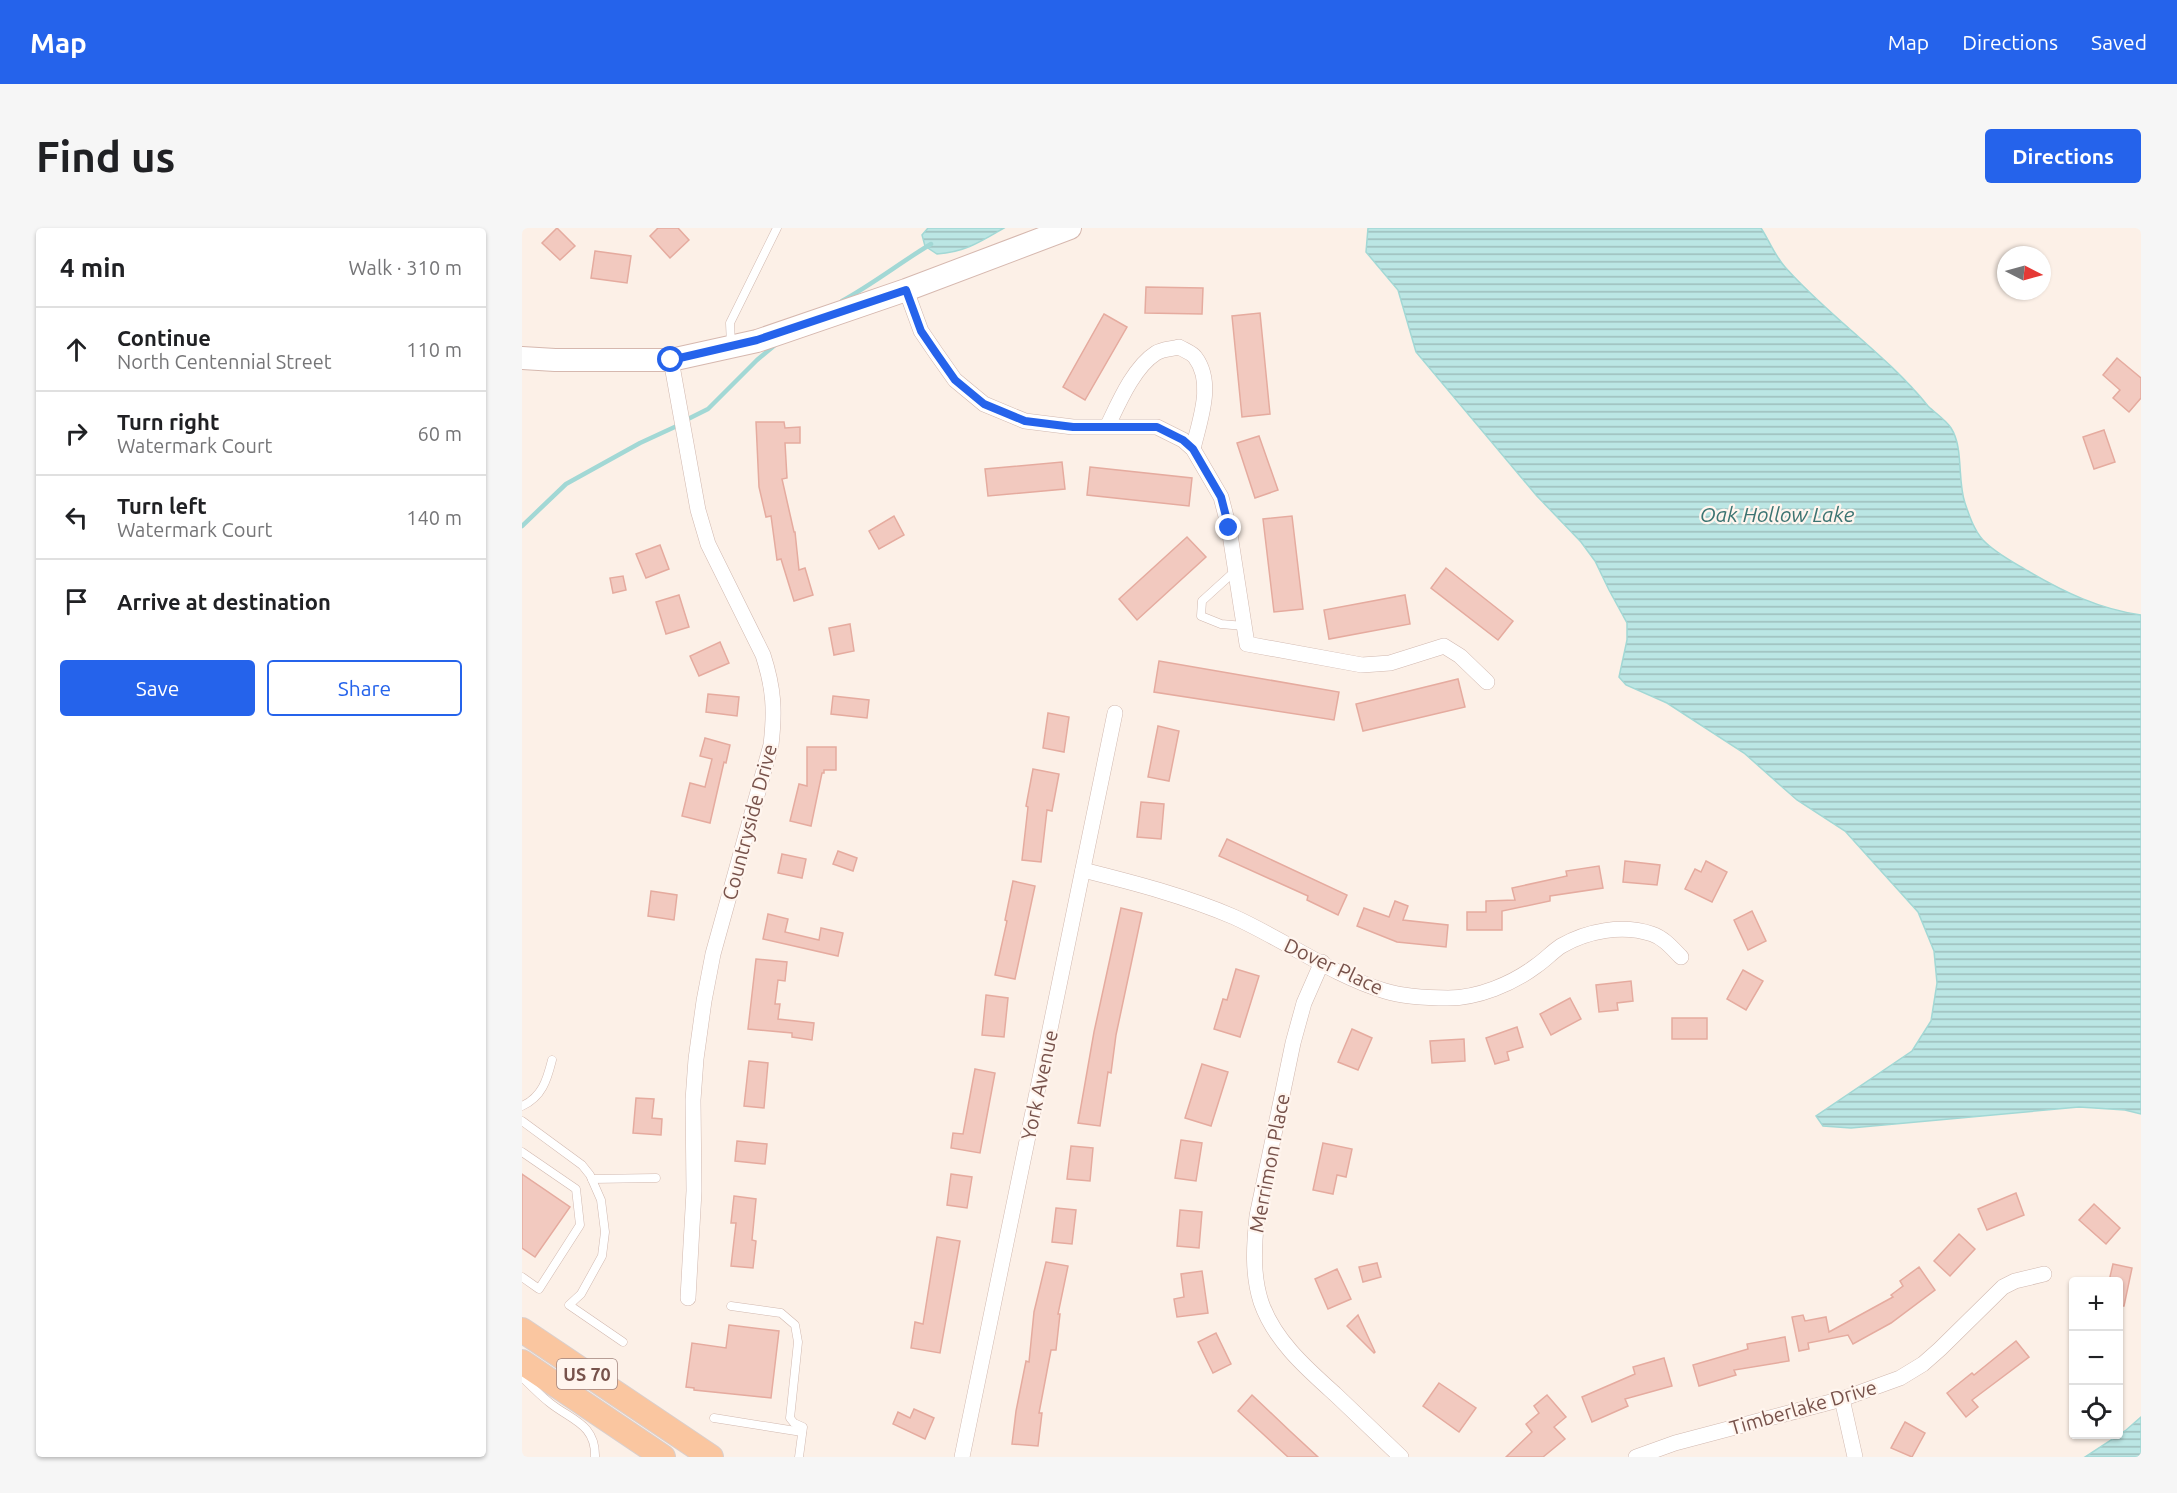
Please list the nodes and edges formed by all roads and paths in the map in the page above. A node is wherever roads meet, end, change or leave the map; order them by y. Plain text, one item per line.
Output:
1 (777, 228) edge
2 (1070, 228) edge
3 (906, 290) junction
4 (731, 346) junction
5 (522, 358) edge
6 (671, 360) junction
7 (1108, 425) junction
8 (1193, 449) junction
9 (1236, 570) junction
10 (1245, 626) junction
11 (1487, 682) dead end
12 (1115, 713) dead end
13 (1083, 870) junction
14 (1681, 957) dead end
15 (1322, 962) junction
16 (552, 1060) dead end
17 (522, 1106) edge
18 (522, 1121) edge
19 (522, 1152) edge
20 (656, 1178) dead end
21 (592, 1179) junction
22 (2044, 1274) dead end
23 (522, 1277) edge
24 (688, 1298) dead end
25 (731, 1306) dead end
26 (522, 1330) edge
27 (623, 1342) dead end
28 (522, 1362) edge
29 (522, 1377) edge
30 (1842, 1400) junction
31 (714, 1418) dead end
32 (802, 1432) junction
33 (595, 1457) edge
34 (663, 1457) edge
35 (711, 1457) edge
36 (799, 1457) edge
37 (962, 1457) edge
38 (1401, 1457) edge
39 (1636, 1457) edge
40 (1855, 1457) edge

1 - 4 lane
2 - 3 street
3 - 4 street
3 - 7 street
4 - 6 street
5 - 6 street
6 - 24 street, Countryside Drive
7 - 8 street
7 - 8 street
8 - 9 street
9 - 10 street
9 - 10 lane
10 - 11 street
12 - 13 street, York Avenue
13 - 15 street, Dover Place
13 - 37 street, York Avenue
14 - 15 street, Dover Place
15 - 38 street, Merrimon Place
16 - 17 lane
18 - 21 lane
19 - 23 lane
20 - 21 lane
21 - 27 lane
22 - 30 street, Timberlake Drive
25 - 32 lane
26 - 35 main road, US 70
28 - 34 main road, US 70
29 - 33 lane
30 - 39 street, Timberlake Drive
30 - 40 street
31 - 32 lane
32 - 36 lane

